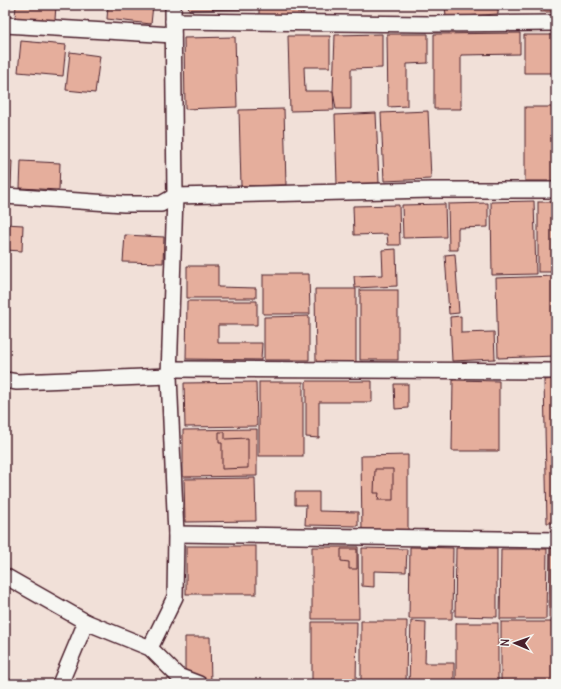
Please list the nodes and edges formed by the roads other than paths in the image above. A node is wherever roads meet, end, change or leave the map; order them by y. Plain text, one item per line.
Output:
1 (173, 5) edge
2 (556, 23) edge
3 (5, 25) edge
4 (173, 28) junction
5 (556, 190) edge
6 (5, 196) edge
7 (175, 196) junction
8 (556, 371) edge
9 (169, 373) junction
10 (5, 380) edge
11 (176, 534) junction
12 (556, 540) edge
13 (5, 576) edge
14 (86, 622) junction
15 (150, 648) junction
16 (60, 684) edge
17 (199, 684) edge

1 - 4 street
2 - 4 street
3 - 4 street
4 - 7 street
5 - 7 street
6 - 7 street
7 - 9 street
8 - 9 street
9 - 10 street
9 - 11 street
11 - 12 street
11 - 15 street
13 - 14 street
14 - 15 street
14 - 16 street
15 - 17 street

